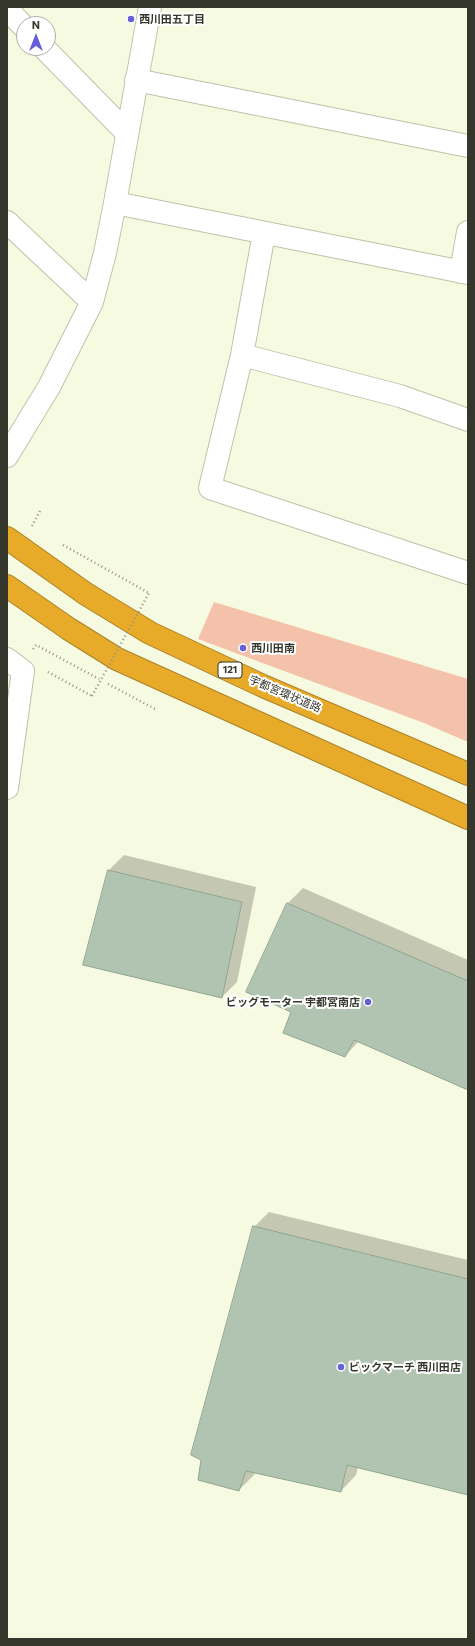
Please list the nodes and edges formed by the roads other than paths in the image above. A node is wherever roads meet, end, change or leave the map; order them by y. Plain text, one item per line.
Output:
1 (150, 7) edge
2 (7, 9) edge
3 (16, 19) edge
4 (52, 56) edge
5 (136, 80) junction
6 (127, 133) junction
7 (468, 146) edge
8 (115, 203) junction
9 (7, 222) edge
10 (468, 232) edge
11 (264, 233) junction
12 (465, 272) edge
13 (92, 302) junction
14 (242, 355) junction
15 (468, 420) edge
16 (7, 456) edge
17 (7, 538) edge
18 (468, 573) edge
19 (7, 586) edge
20 (7, 659) edge
21 (468, 774) edge
22 (7, 788) edge
23 (468, 818) edge

1 - 5 street
2 - 3 street
4 - 6 street
5 - 6 street
5 - 7 street
6 - 8 street
8 - 11 street
8 - 13 street
9 - 13 street
10 - 12 street
11 - 12 street
11 - 14 street
13 - 16 street
14 - 15 street
14 - 18 street
17 - 21 highway, 宇都宮環状道路 / 121
19 - 23 highway
20 - 22 street

